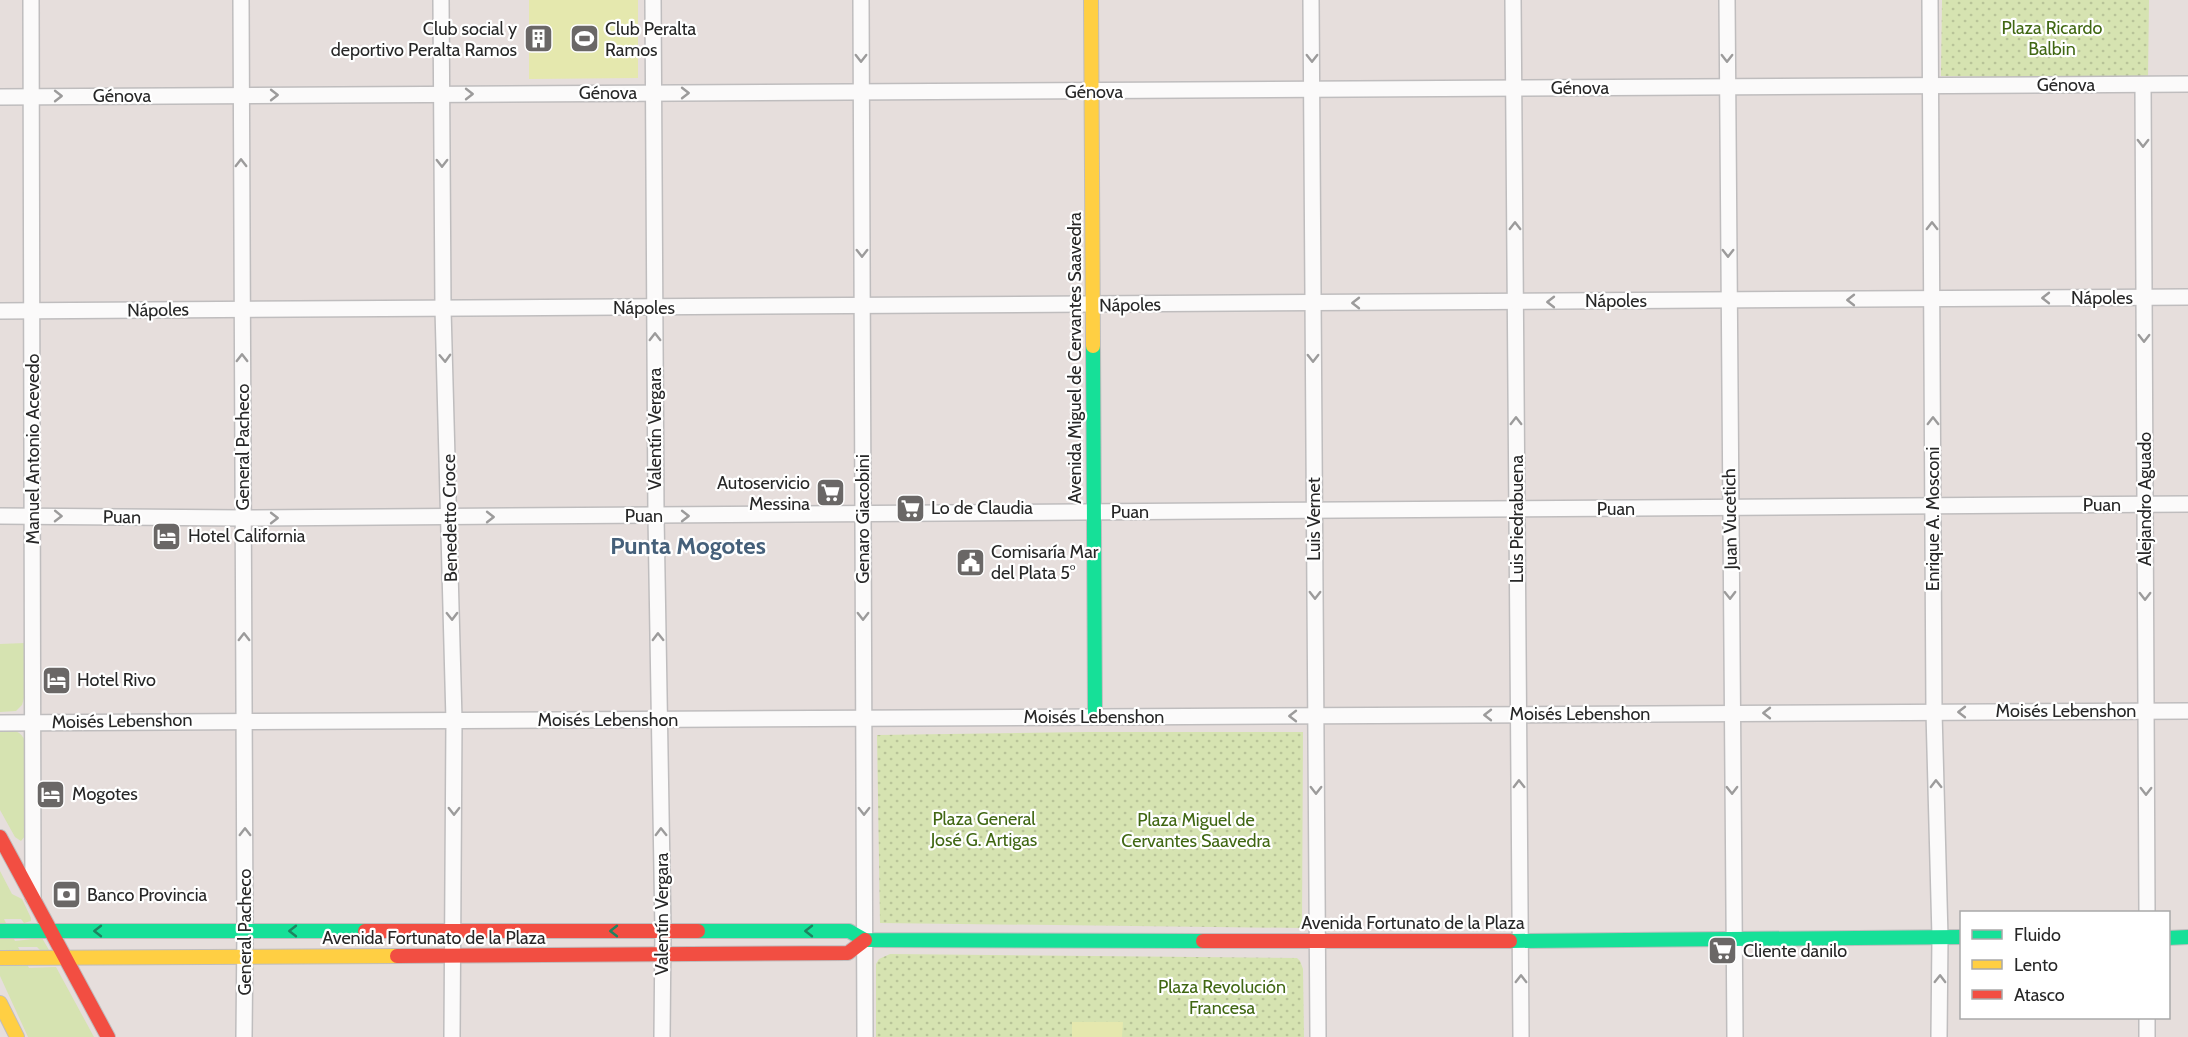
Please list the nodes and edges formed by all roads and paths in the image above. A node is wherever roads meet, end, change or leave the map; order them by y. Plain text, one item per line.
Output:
1 (31, 0) edge
2 (241, 0) edge
3 (441, 0) edge
4 (653, 0) edge
5 (861, 0) edge
6 (1091, 0) edge
7 (1311, 0) edge
8 (1513, 0) edge
9 (1727, 0) edge
10 (1930, 0) edge
11 (2188, 84) edge
12 (2143, 85) junction
13 (1931, 86) junction
14 (1727, 87) junction
15 (1514, 88) junction
16 (1312, 90) junction
17 (861, 92) junction
18 (1092, 92) junction
19 (654, 93) junction
20 (442, 94) junction
21 (241, 95) junction
22 (0, 97) edge
23 (32, 97) junction
24 (2188, 297) edge
25 (2144, 298) junction
26 (1932, 299) junction
27 (1728, 300) junction
28 (1515, 302) junction
29 (1313, 303) junction
30 (1093, 305) junction
31 (862, 306) junction
32 (655, 308) junction
33 (242, 309) junction
34 (443, 309) junction
35 (0, 311) edge
36 (33, 312) junction
37 (2188, 504) edge
38 (2145, 505) junction
39 (1933, 507) junction
40 (1730, 508) junction
41 (1517, 510) junction
42 (1314, 511) junction
43 (1094, 513) junction
44 (863, 514) junction
45 (0, 516) edge
46 (33, 516) junction
47 (656, 516) junction
48 (450, 517) junction
49 (243, 518) junction
50 (2146, 711) junction
51 (2188, 711) edge
52 (1934, 712) junction
53 (1732, 713) junction
54 (1518, 714) junction
55 (1316, 716) junction
56 (1095, 717) junction
57 (864, 718) junction
58 (244, 720) junction
59 (454, 720) junction
60 (659, 720) junction
61 (33, 722) junction
62 (0, 723) edge
63 (0, 837) edge
64 (33, 898) junction
65 (2147, 911) edge
66 (0, 931) edge
67 (52, 931) junction
68 (245, 931) junction
69 (453, 931) junction
70 (663, 931) junction
71 (1734, 937) junction
72 (1940, 937) junction
73 (1960, 937) edge
74 (2170, 938) edge
75 (2188, 938) edge
76 (865, 940) junction
77 (1521, 940) junction
78 (1317, 942) junction
79 (663, 954) junction
80 (453, 956) junction
81 (245, 957) junction
82 (0, 958) edge
83 (67, 959) junction
84 (0, 1004) edge
85 (2147, 1019) edge
86 (17, 1037) edge
87 (108, 1037) edge
88 (244, 1037) edge
89 (452, 1037) edge
90 (662, 1037) edge
91 (865, 1037) edge
92 (1318, 1037) edge
93 (1521, 1037) edge
94 (1735, 1037) edge
95 (1939, 1037) edge
96 (2147, 1037) edge

1 - 23 street, Manuel Antonio Acevedo
2 - 21 street, General Pacheco
3 - 20 street, Benedetto Croce
4 - 19 street, Valentín Vergara
5 -> 17 street, Genaro Giacobini
6 - 18 main road, Avenida Miguel de Cervantes Saavedra
7 -> 16 street, Luis Vernet
8 - 15 street, Luis Piedrabuena
9 -> 14 street, Juan Vucetich
10 - 13 street, Enrique A. Mosconi
11 - 12 street, Génova
12 - 13 street, Génova
12 -> 25 street, Alejandro Aguado
13 - 14 street, Génova
26 -> 13 street, Enrique A. Mosconi
14 - 15 street, Génova
14 -> 27 street, Juan Vucetich
15 - 16 street, Génova
28 -> 15 street, Luis Piedrabuena
16 - 18 street, Génova
16 - 29 street, Luis Vernet
17 - 18 street, Génova
19 -> 17 street, Génova
17 -> 31 street, Genaro Giacobini
18 - 30 main road, Avenida Miguel de Cervantes Saavedra
20 -> 19 street, Génova
19 - 32 street, Valentín Vergara
21 -> 20 street, Génova
20 -> 34 street, Benedetto Croce
23 -> 21 street, Génova
33 -> 21 street, General Pacheco
22 - 23 street, Génova
23 - 36 street, Manuel Antonio Acevedo
24 - 25 street, Nápoles
25 -> 26 street, Nápoles
25 -> 38 street, Alejandro Aguado
26 -> 27 street, Nápoles
39 -> 26 street, Enrique A. Mosconi
27 -> 28 street, Nápoles
27 - 40 street, Juan Vucetich
28 -> 29 street, Nápoles
41 -> 28 street, Luis Piedrabuena
29 - 30 street, Nápoles
29 -> 42 street, Luis Vernet
30 - 31 street, Nápoles
30 - 43 main road, Avenida Miguel de Cervantes Saavedra
31 - 32 street, Nápoles
31 - 44 street, Genaro Giacobini
32 - 34 street, Nápoles
47 -> 32 street, Valentín Vergara
33 - 34 street, Nápoles
33 - 36 street, Nápoles
49 -> 33 street, General Pacheco
34 -> 48 street, Benedetto Croce
35 - 36 street, Nápoles
36 - 46 street, Manuel Antonio Acevedo
37 - 38 street, Puan
38 - 39 street, Puan
38 -> 50 street, Alejandro Aguado
39 - 40 street, Puan
39 - 52 street, Enrique A. Mosconi
40 - 41 street, Puan
40 -> 53 street, Juan Vucetich
41 - 42 street, Puan
41 - 54 street, Luis Piedrabuena
42 - 43 street, Puan
42 -> 55 street, Luis Vernet
43 - 44 street, Puan
43 - 56 main road, Avenida Miguel de Cervantes Saavedra
47 -> 44 street, Puan
44 -> 57 street, Genaro Giacobini
45 - 46 street, Puan
46 -> 49 street, Puan
46 - 61 street, Manuel Antonio Acevedo
48 -> 47 street, Puan
60 -> 47 street, Valentín Vergara
49 -> 48 street, Puan
48 -> 59 street, Benedetto Croce
58 -> 49 street, General Pacheco
50 - 51 street, Moisés Lebenshon
50 -> 52 street, Moisés Lebenshon
50 -> 65 street, Alejandro Aguado
52 -> 53 street, Moisés Lebenshon
72 -> 52 street, Enrique A. Mosconi
53 - 54 street, Moisés Lebenshon
53 -> 71 street, Juan Vucetich
54 -> 55 street, Moisés Lebenshon
77 -> 54 street, Luis Piedrabuena
55 -> 56 street, Moisés Lebenshon
55 -> 78 street, Luis Vernet
56 - 57 street, Moisés Lebenshon
57 - 60 street, Moisés Lebenshon
57 -> 76 street, Genaro Giacobini
58 - 59 street, Moisés Lebenshon
58 - 61 street, Moisés Lebenshon
68 -> 58 street, General Pacheco
59 - 60 street, Moisés Lebenshon
59 -> 69 street, Benedetto Croce
70 -> 60 street, Valentín Vergara
61 - 62 street, Moisés Lebenshon
61 - 64 street, Manuel Antonio Acevedo
63 - 64 main road
64 - 67 main road
66 - 67 main road, Avenida Fortunato de la Plaza
68 -> 67 main road, Avenida Fortunato de la Plaza
67 - 83 main road
69 -> 68 main road, Avenida Fortunato de la Plaza
68 - 81 street, General Pacheco
70 -> 69 main road, Avenida Fortunato de la Plaza
69 - 80 street, Benedetto Croce
76 -> 70 main road, Avenida Fortunato de la Plaza
70 - 79 street, Valentín Vergara
71 - 72 main road, Avenida Fortunato de la Plaza
71 - 77 main road, Avenida Fortunato de la Plaza
71 - 94 street, Juan Vucetich
72 - 73 main road, Avenida Fortunato de la Plaza
95 -> 72 street, Enrique A. Mosconi
74 - 75 main road
76 - 78 main road, Avenida Fortunato de la Plaza
76 - 79 main road, Avenida Fortunato de la Plaza
76 - 91 street, Genaro Giacobini
77 - 78 main road, Avenida Fortunato de la Plaza
93 -> 77 street, Luis Piedrabuena
78 - 92 street, Luis Vernet
79 - 80 main road, Avenida Fortunato de la Plaza
79 - 90 street, Valentín Vergara
80 - 81 main road, Avenida Fortunato de la Plaza
80 - 89 street, Benedetto Croce
81 - 83 main road, Avenida Fortunato de la Plaza
81 - 88 street, General Pacheco
82 - 83 main road, Avenida Fortunato de la Plaza
83 - 87 main road
84 - 86 main road
85 - 96 street

